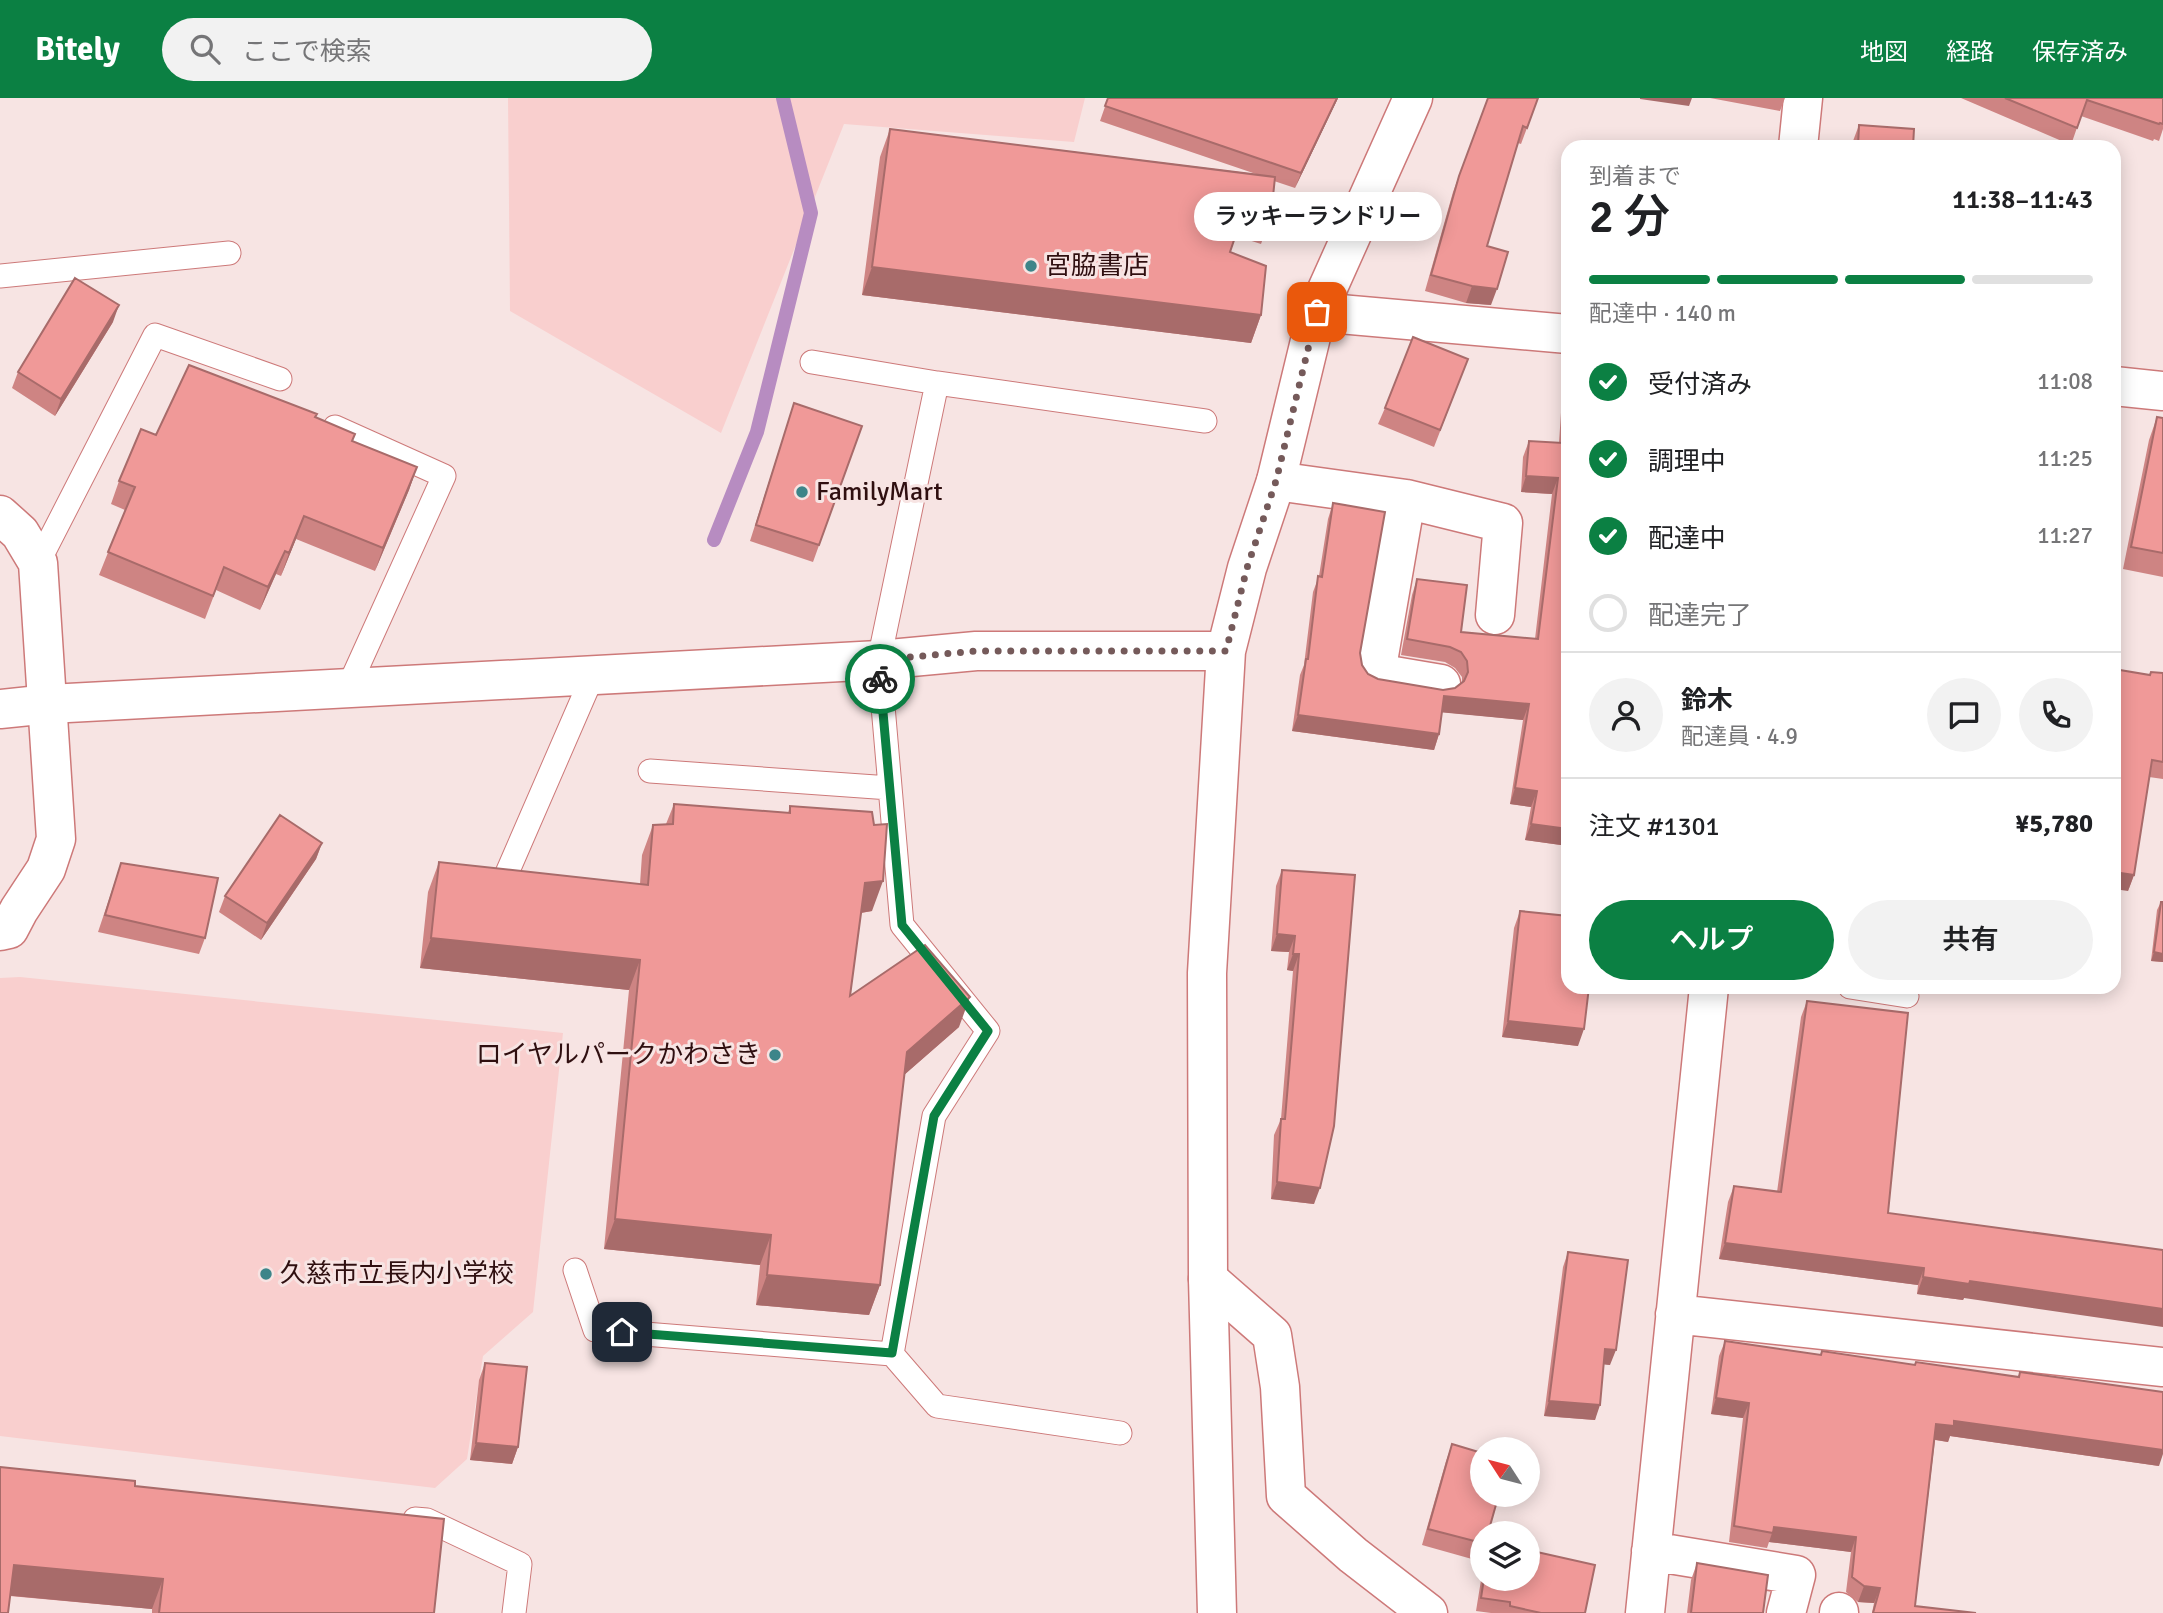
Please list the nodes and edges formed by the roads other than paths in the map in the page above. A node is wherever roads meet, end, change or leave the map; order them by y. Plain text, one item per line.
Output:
1 (1413, 98) edge
2 (1803, 98) edge
3 (1799, 140) edge
4 (229, 253) dead end
5 (0, 276) edge
6 (1317, 312) junction
7 (1561, 333) edge
8 (811, 362) dead end
9 (280, 379) dead end
10 (937, 383) junction
11 (2121, 387) edge
12 (2163, 391) edge
13 (1205, 421) dead end
14 (335, 427) edge
15 (1276, 481) junction
16 (1406, 499) junction
17 (0, 516) edge
18 (38, 563) junction
19 (1495, 615) dead end
20 (1226, 651) junction
21 (879, 660) junction
22 (593, 675) junction
23 (1441, 684) dead end
24 (348, 688) junction
25 (49, 704) junction
26 (0, 709) edge
27 (650, 771) dead end
28 (890, 788) junction
29 (507, 873) edge
30 (0, 931) edge
31 (1708, 994) edge
32 (1894, 994) edge
33 (1907, 996) dead end
34 (575, 1270) dead end
35 (1208, 1279) junction
36 (1675, 1314) junction
37 (892, 1353) junction
38 (2163, 1367) edge
39 (1120, 1433) dead end
40 (387, 1516) edge
41 (1651, 1550) junction
42 (514, 1613) edge
43 (1217, 1613) edge
44 (1428, 1613) edge
45 (1645, 1613) edge
46 (1786, 1613) edge

1 - 6 street
2 - 3 street
4 - 5 lane
6 - 7 street
6 - 15 street
8 - 10 lane
9 - 18 lane
10 - 13 lane
10 - 21 lane
11 - 12 street
14 - 24 lane
15 - 16 street
15 - 20 street
16 - 19 street
16 - 23 street
17 - 18 street
18 - 25 street
20 - 21 street
20 - 35 street
21 - 22 street
21 - 28 lane
22 - 24 street
22 - 29 lane
24 - 25 street
25 - 26 street
25 - 30 street
27 - 28 lane
28 - 37 lane
31 - 36 street
32 - 33 lane
34 - 37 lane
35 - 43 street
35 - 44 street
36 - 38 street
36 - 41 street
37 - 39 lane
40 - 42 lane
41 - 45 street
41 - 46 street

